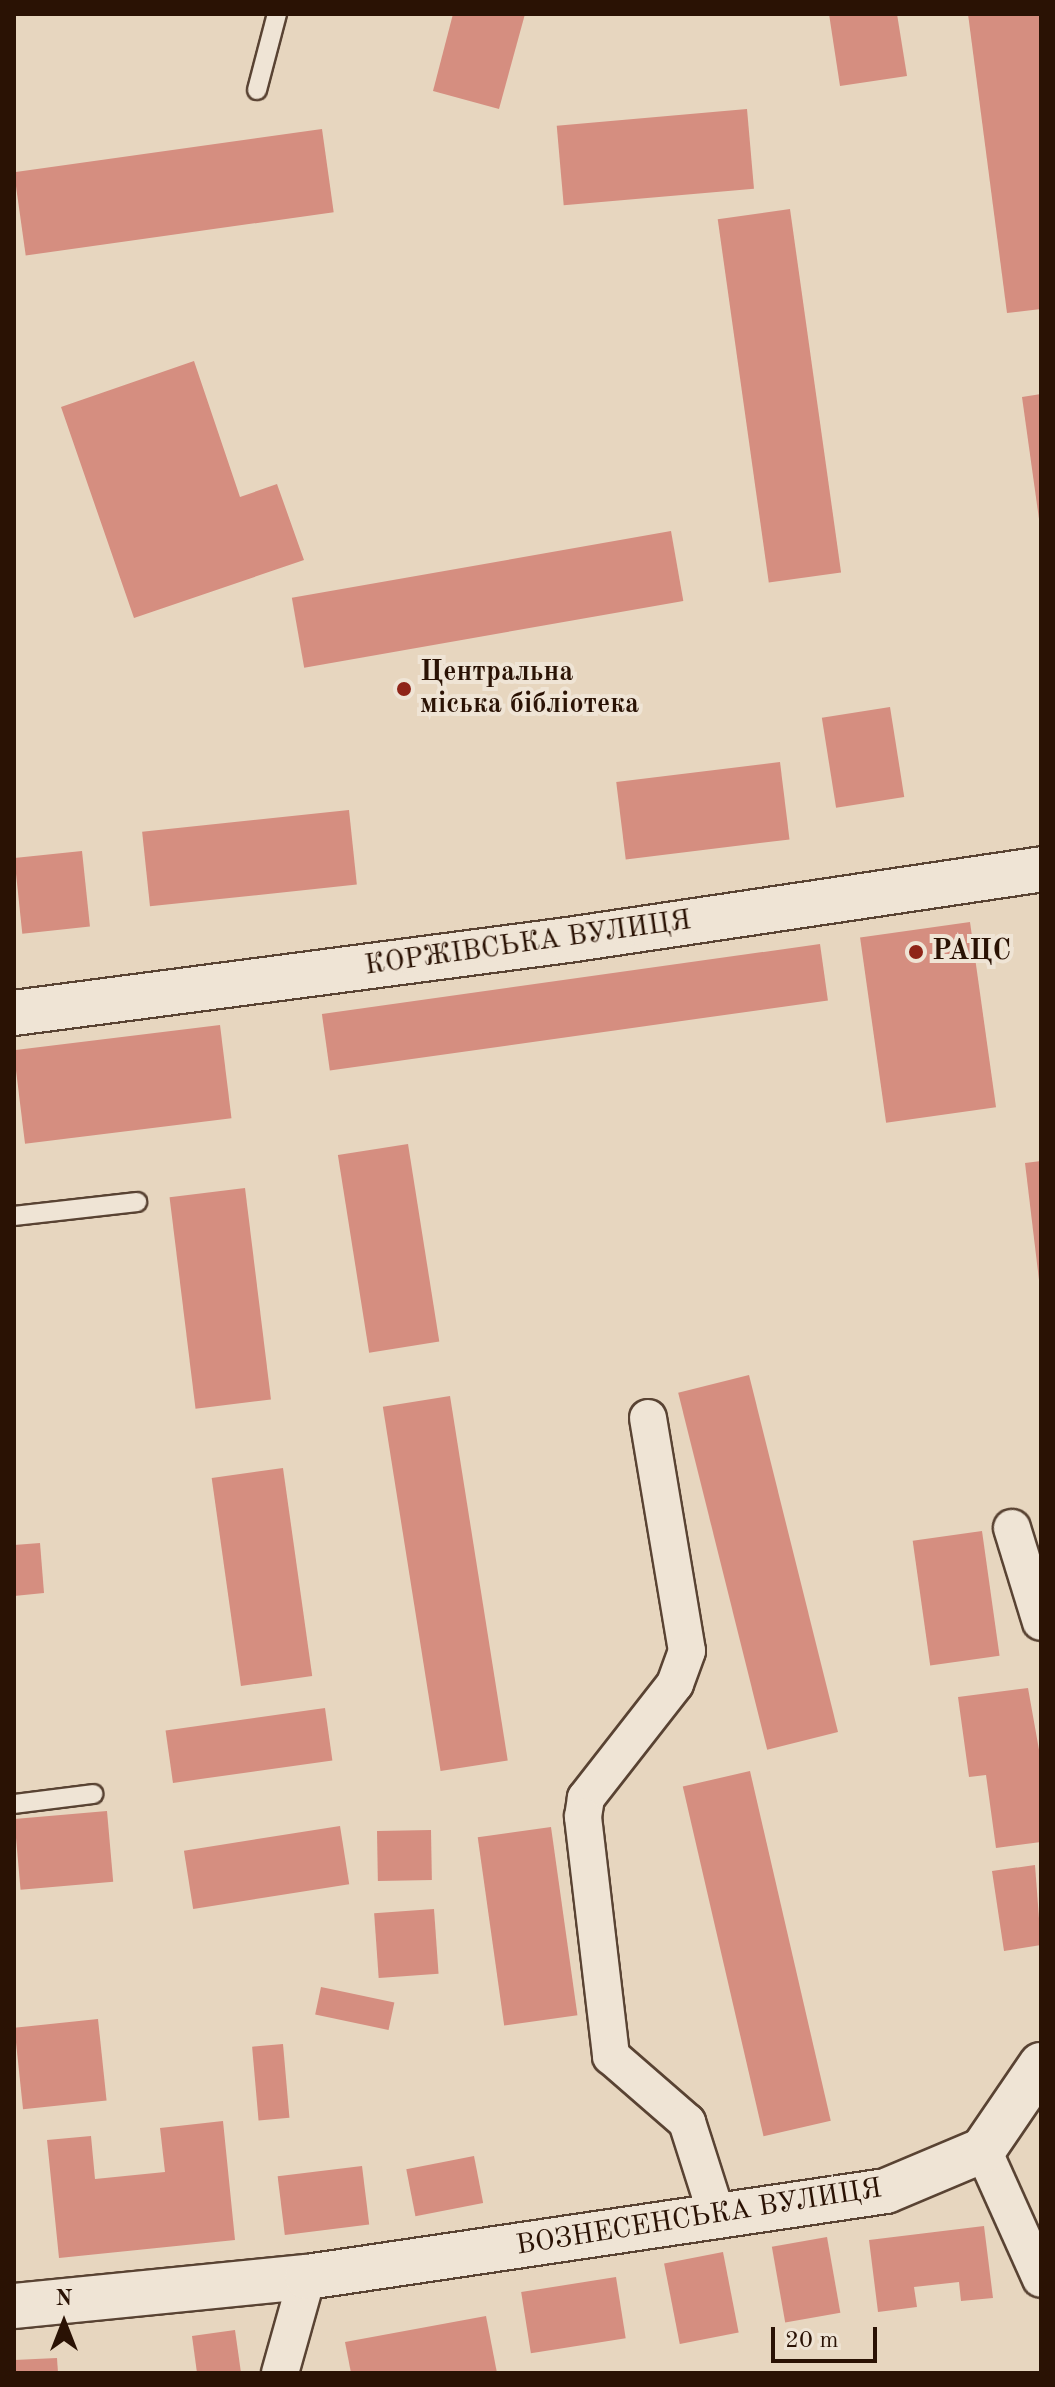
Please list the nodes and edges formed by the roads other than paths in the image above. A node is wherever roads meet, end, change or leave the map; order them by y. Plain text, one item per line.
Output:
1 (277, 14) edge
2 (257, 90) dead end
3 (1041, 869) edge
4 (14, 1013) edge
5 (137, 1202) dead end
6 (14, 1216) edge
7 (648, 1418) dead end
8 (1012, 1528) dead end
9 (1041, 1622) edge
10 (93, 1794) dead end
11 (14, 1804) edge
12 (1041, 2065) edge
13 (983, 2150) junction
14 (717, 2216) junction
15 (307, 2277) junction
16 (1041, 2279) edge
17 (14, 2306) edge
18 (284, 2371) edge

1 - 2 lane
3 - 4 street, КОРЖІВСЬКА ВУЛИЦЯ
5 - 6 lane
7 - 14 street
8 - 9 street
10 - 11 lane
12 - 13 street
13 - 14 street, ВОЗНЕСЕНСЬКА ВУЛИЦЯ
13 - 16 street
14 - 15 street, ВОЗНЕСЕНСЬКА ВУЛИЦЯ
15 - 17 street, ВОЗНЕСЕНСЬКА ВУЛИЦЯ
15 - 18 street

